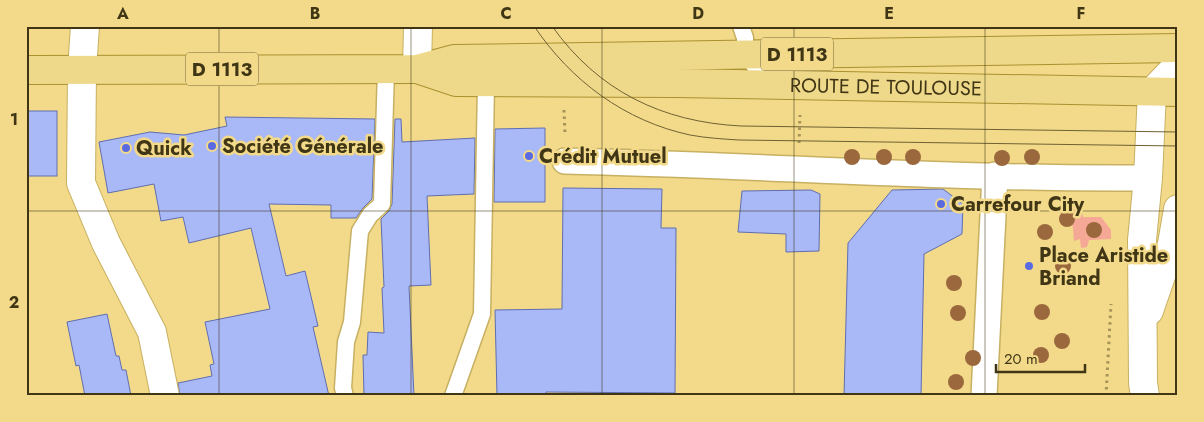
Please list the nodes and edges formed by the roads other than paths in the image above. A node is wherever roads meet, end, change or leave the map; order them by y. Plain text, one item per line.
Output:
1 (84, 26) edge
2 (418, 26) edge
3 (741, 26) edge
4 (1178, 48) edge
5 (745, 55) junction
6 (1178, 65) edge
7 (386, 69) junction
8 (417, 69) junction
9 (26, 70) edge
10 (82, 70) junction
11 (486, 82) junction
12 (772, 86) junction
13 (1165, 92) edge
14 (565, 160) dead end
15 (995, 175) junction
16 (1136, 178) dead end
17 (1178, 209) edge
18 (1143, 331) junction
19 (165, 396) edge
20 (345, 396) edge
21 (453, 396) edge
22 (984, 396) edge
23 (1145, 396) edge

1 - 10 street
2 - 8 street
3 - 5 lane
4 - 5 main road, ROUTE DE TOULOUSE / D 1113
5 - 8 main road, ROUTE DE TOULOUSE / D 1113
5 - 12 lane
6 - 13 street
7 - 8 main road, ROUTE DE TOULOUSE / D 1113
7 - 10 main road, ROUTE DE TOULOUSE / D 1113
7 - 20 lane
8 - 11 main road, ROUTE DE TOULOUSE / D 1113
9 - 10 main road, ROUTE DE TOULOUSE / D 1113
10 - 19 street
11 - 12 main road, ROUTE DE TOULOUSE / D 1113
11 - 21 lane
12 - 13 main road, ROUTE DE TOULOUSE / D 1113
13 - 18 street
14 - 15 street
15 - 16 street
15 - 22 street
17 - 18 street
18 - 23 street

